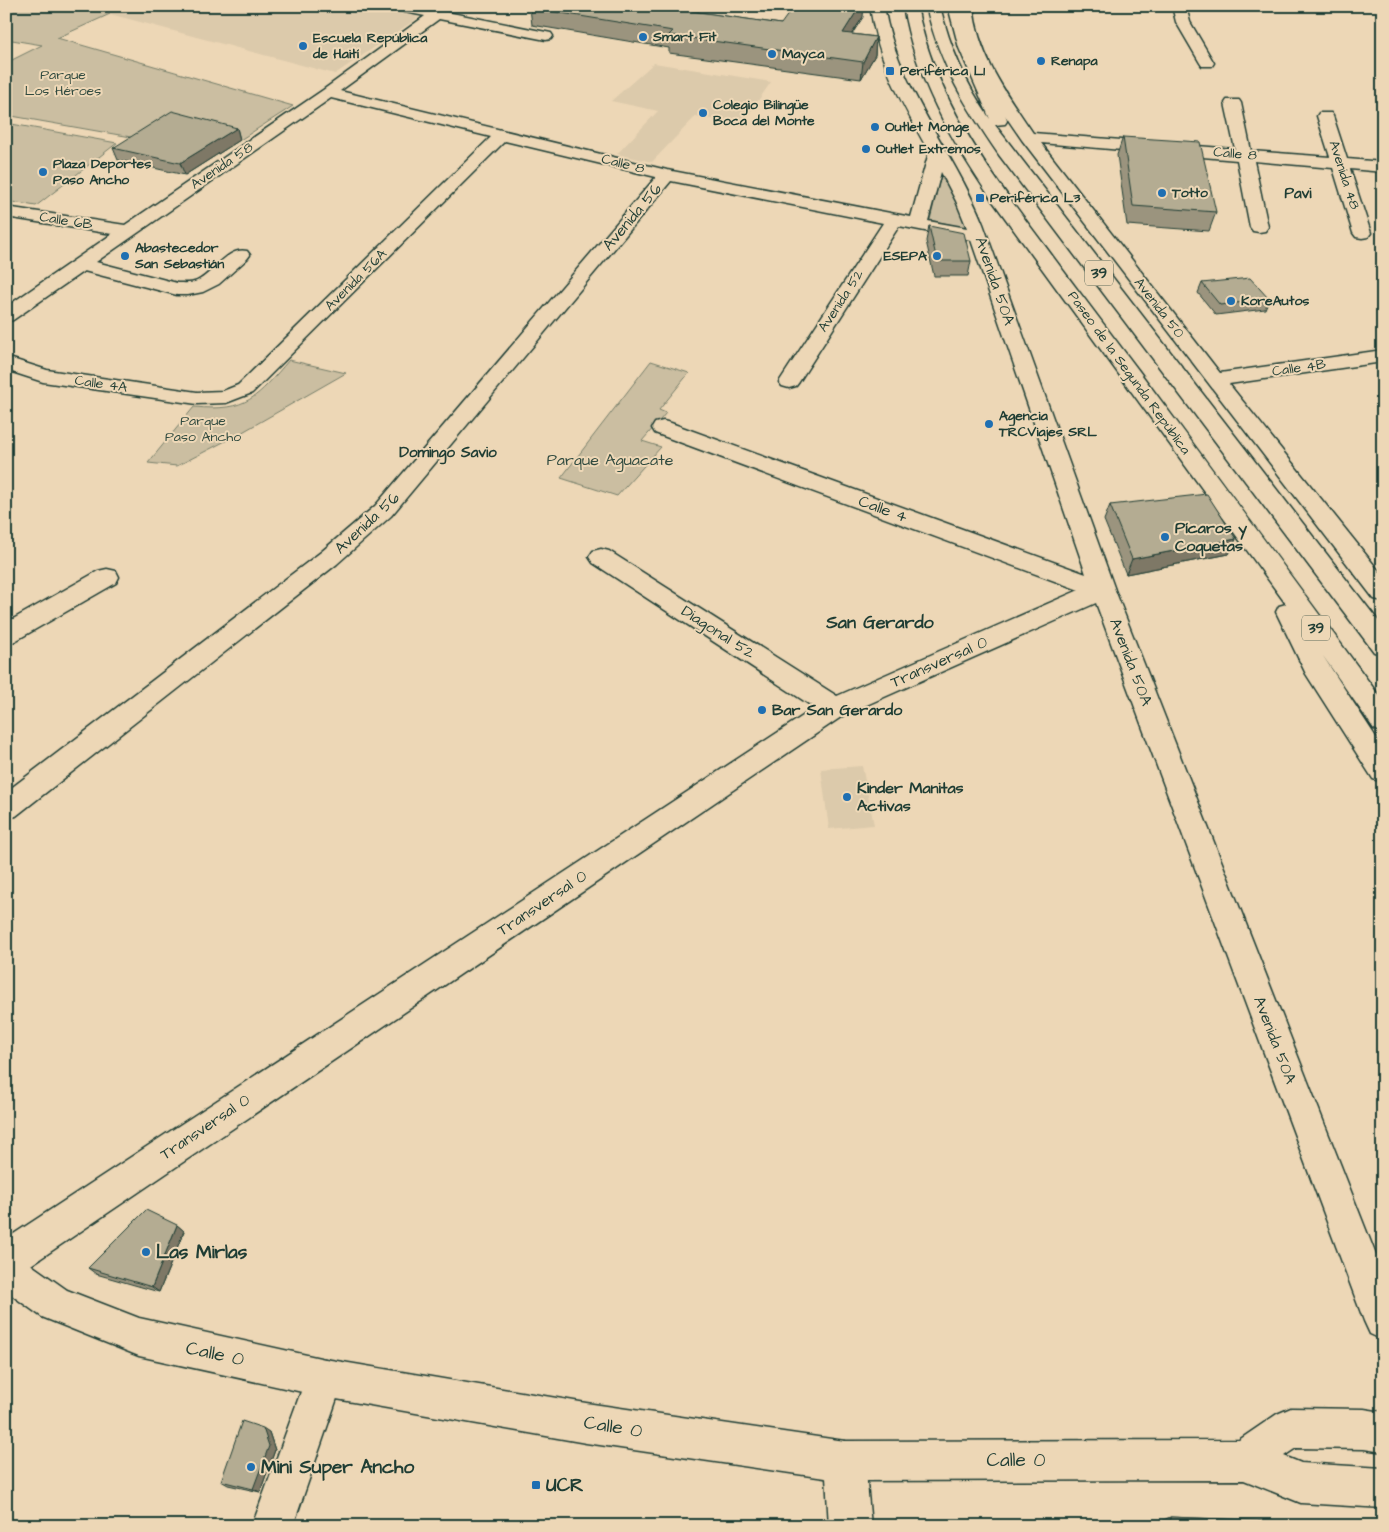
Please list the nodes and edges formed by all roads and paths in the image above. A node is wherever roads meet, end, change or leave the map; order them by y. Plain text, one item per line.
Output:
1 (394, 6) edge
2 (877, 6) edge
3 (933, 6) edge
4 (955, 6) edge
5 (966, 6) edge
6 (1179, 6) edge
7 (436, 15) junction
8 (899, 23) edge
9 (546, 36) edge
10 (906, 56) dead end
11 (1207, 63) dead end
12 (328, 93) junction
13 (1233, 103) dead end
14 (1325, 116) dead end
15 (502, 135) junction
16 (1028, 137) junction
17 (962, 141) junction
18 (938, 151) junction
19 (1005, 152) junction
20 (1245, 155) junction
21 (1342, 164) junction
22 (1383, 167) edge
23 (667, 175) junction
24 (6, 212) edge
25 (894, 219) junction
26 (918, 223) junction
27 (1259, 227) dead end
28 (126, 231) junction
29 (1362, 233) dead end
30 (979, 236) junction
31 (241, 255) dead end
32 (80, 264) junction
33 (6, 316) edge
34 (1383, 356) edge
35 (6, 364) edge
36 (1215, 380) junction
37 (789, 382) dead end
38 (197, 398) joint
39 (663, 428) dead end
40 (1292, 524) junction
41 (1249, 534) junction
42 (601, 557) dead end
43 (107, 577) dead end
44 (1103, 590) junction
45 (1383, 593) edge
46 (1383, 629) edge
47 (6, 635) edge
48 (1383, 645) edge
49 (835, 708) junction
50 (1383, 722) edge
51 (1383, 770) edge
52 (6, 808) edge
53 (6, 1260) edge
54 (6, 1269) edge
55 (1383, 1321) edge
56 (325, 1378) junction
57 (1383, 1432) edge
58 (1244, 1460) junction
59 (845, 1461) junction
60 (1383, 1488) edge
61 (272, 1526) edge
62 (850, 1526) edge

1 - 7 main road
2 - 18 main road, Avenida 50A
3 - 19 main road, 39
4 - 19 main road
5 - 16 main road, Avenida 50
6 - 11 main road
7 - 9 main road
7 - 12 main road, Avenida 58
8 - 17 main road, Paseo de la Segunda República / 39
10 - 17 main road
12 - 15 main road, Calle 8
12 - 28 main road, Avenida 58
13 - 20 main road
14 - 21 main road, Avenida 48
15 - 23 main road, Calle 8
15 - 38 main road, Avenida 56A
16 - 20 main road, Calle 8
16 - 36 main road, Avenida 50
17 - 41 main road, Paseo de la Segunda República / 39
18 - 26 main road
18 - 30 main road, Avenida 50A
19 - 40 main road, 39
20 - 21 main road, Calle 8
20 - 27 main road
21 - 22 main road, Calle 8
21 - 29 main road, Avenida 48
23 - 25 main road, Calle 8
23 - 52 main road, Avenida 56
24 - 28 main road, Calle 6B
25 - 26 main road, Calle 8
25 - 37 main road, Avenida 52
26 - 30 main road, Calle 8
28 - 32 main road, Avenida 58
30 - 44 main road, Avenida 50A
31 - 32 main road
32 - 33 main road, Avenida 58
34 - 36 main road, Calle 4B
35 - 38 main road, Calle 4A
36 - 45 main road, Avenida 50
39 - 44 main road, Calle 4
40 - 46 main road
40 - 48 main road, 39
41 - 50 main road, Paseo de la Segunda República / 39
41 - 51 main road
42 - 49 main road, Diagonal 52
43 - 47 main road
44 - 49 main road, Transversal 0
44 - 55 main road, Avenida 50A
49 - 53 main road, Transversal 0
54 - 56 main road, Calle 0
56 - 59 main road, Calle 0
56 - 61 main road
57 - 58 main road
58 - 59 main road, Calle 0
58 - 60 main road, Calle 0
59 - 62 main road

